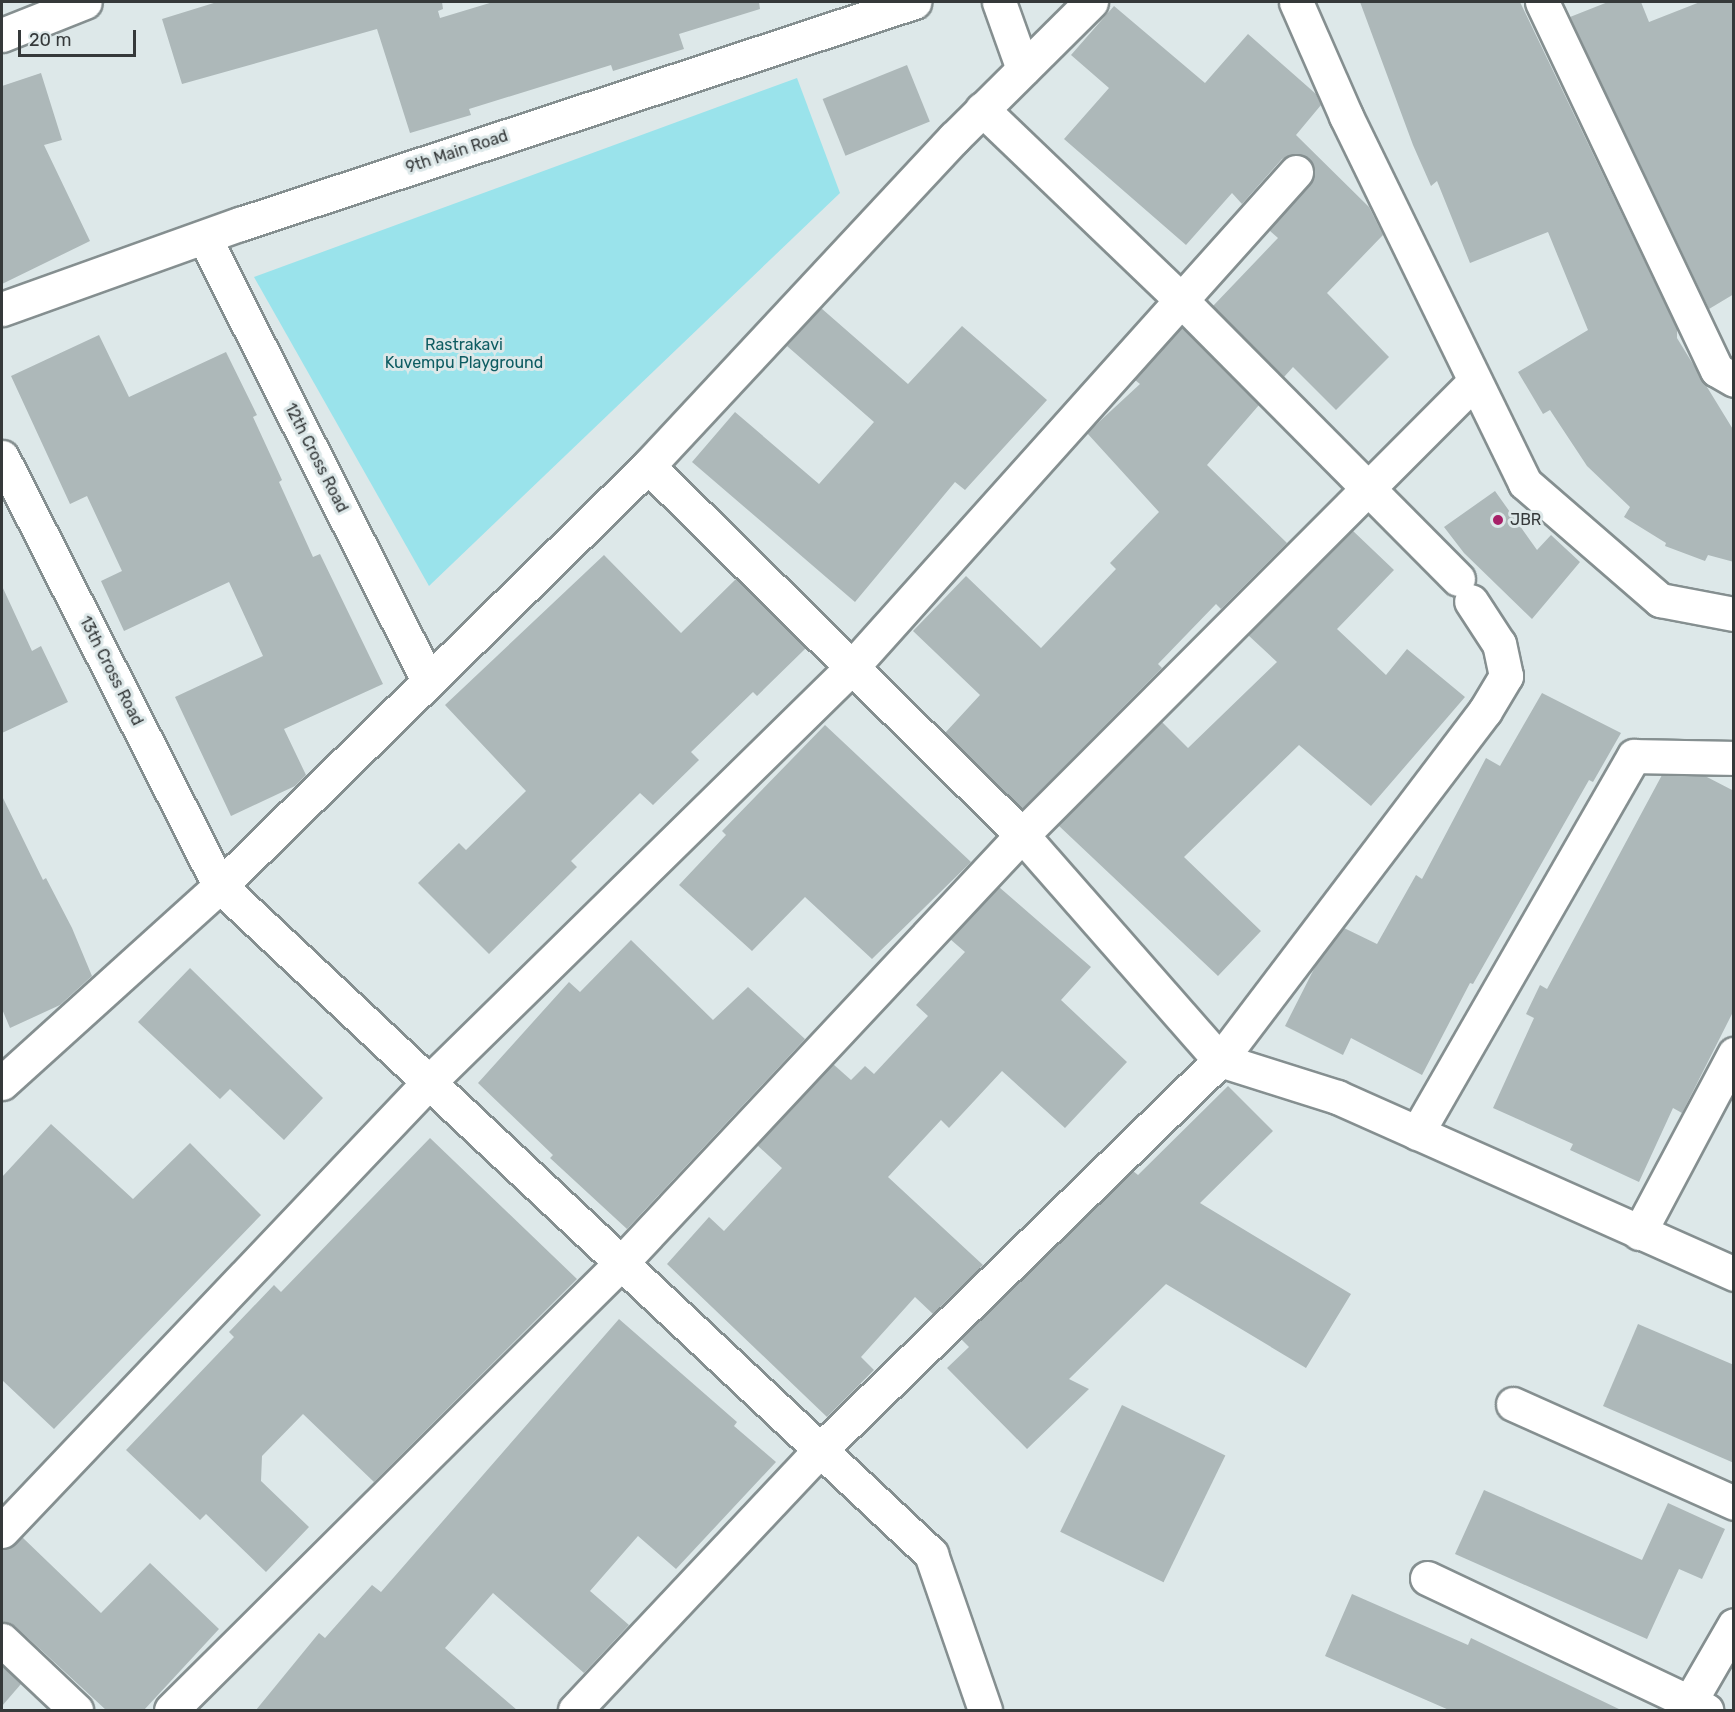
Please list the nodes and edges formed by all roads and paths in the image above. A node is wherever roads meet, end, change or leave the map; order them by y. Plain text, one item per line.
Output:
1 (85, 2) edge
2 (914, 2) edge
3 (999, 2) edge
4 (1091, 2) edge
5 (1296, 2) edge
6 (1542, 2) edge
7 (2, 35) edge
8 (1023, 69) junction
9 (982, 109) junction
10 (1296, 172) dead end
11 (204, 237) junction
12 (1181, 300) junction
13 (2, 309) edge
14 (1734, 380) edge
15 (1475, 381) junction
16 (2, 457) edge
17 (648, 466) junction
18 (1368, 488) junction
19 (1734, 614) edge
20 (852, 667) junction
21 (428, 680) junction
22 (1734, 759) edge
23 (1022, 835) junction
24 (220, 886) junction
25 (1734, 1054) edge
26 (1220, 1060) junction
27 (429, 1082) junction
28 (2, 1083) edge
29 (1417, 1133) junction
30 (1639, 1233) junction
31 (621, 1263) junction
32 (1734, 1274) edge
33 (1513, 1404) dead end
34 (820, 1450) junction
35 (1734, 1503) edge
36 (2, 1531) edge
37 (1427, 1578) dead end
38 (1734, 1625) edge
39 (2, 1640) edge
40 (1693, 1708) edge
41 (76, 1710) edge
42 (171, 1710) edge
43 (575, 1710) edge
44 (985, 1710) edge

1 - 7 street
2 - 11 street, 9th Main Road
3 - 8 street
4 - 8 street
5 - 15 street
6 - 14 street
8 - 9 street
9 - 12 street
9 - 17 street
10 - 12 street
11 - 13 street, 9th Main Road
11 - 21 street, 12th Cross Road
12 - 18 street
12 - 20 street
15 - 18 street
15 - 19 street
16 - 24 street, 13th Cross Road
17 - 20 street
17 - 21 street
18 - 23 street
18 - 26 street
20 - 23 street
20 - 27 street
21 - 24 street
22 - 29 street
23 - 26 street
23 - 31 street
24 - 27 street, 13th Cross Road
24 - 28 street
25 - 30 street
26 - 29 street
26 - 34 street
27 - 31 street, 13th Cross Road
27 - 36 street
29 - 30 street
30 - 32 street
31 - 34 street, 13th Cross Road
31 - 42 street
33 - 35 street
34 - 43 street
34 - 44 street, 13th Cross Road
37 - 40 street
38 - 40 street
39 - 41 street

